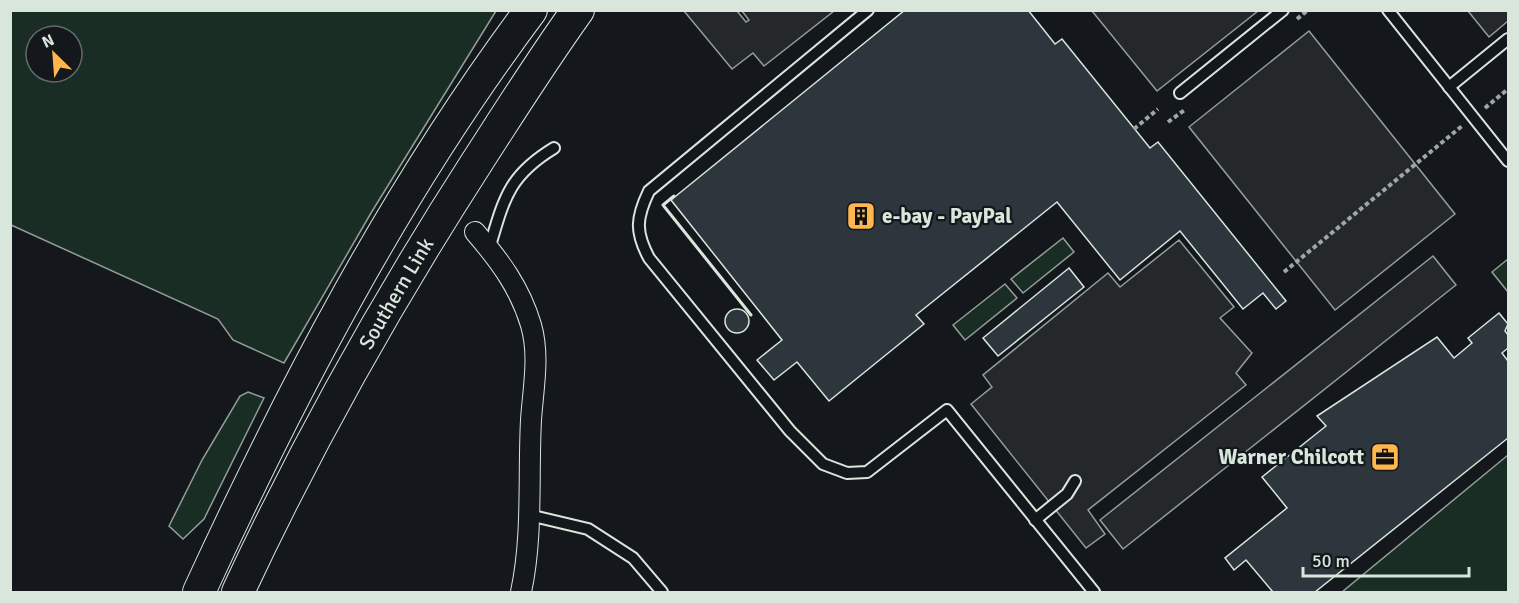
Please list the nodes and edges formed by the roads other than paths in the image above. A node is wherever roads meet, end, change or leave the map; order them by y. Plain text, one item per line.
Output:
1 (531, 10) edge
2 (578, 10) edge
3 (867, 10) edge
4 (1283, 10) edge
5 (1388, 10) edge
6 (1509, 39) edge
7 (1449, 87) junction
8 (1180, 93) dead end
9 (555, 148) dead end
10 (1509, 161) edge
11 (475, 232) dead end
12 (489, 249) junction
13 (1075, 481) dead end
14 (529, 515) junction
15 (1035, 520) junction
16 (199, 592) edge
17 (238, 592) edge
18 (521, 592) edge
19 (662, 592) edge
20 (1094, 592) edge

1 - 16 main road, Southern Link
2 - 17 main road, Southern Link
3 - 15 lane
4 - 8 lane
5 - 7 lane
6 - 7 lane
7 - 10 lane
9 - 12 lane
11 - 12 street
12 - 14 street
13 - 15 lane
14 - 18 street
14 - 19 lane
15 - 20 lane

